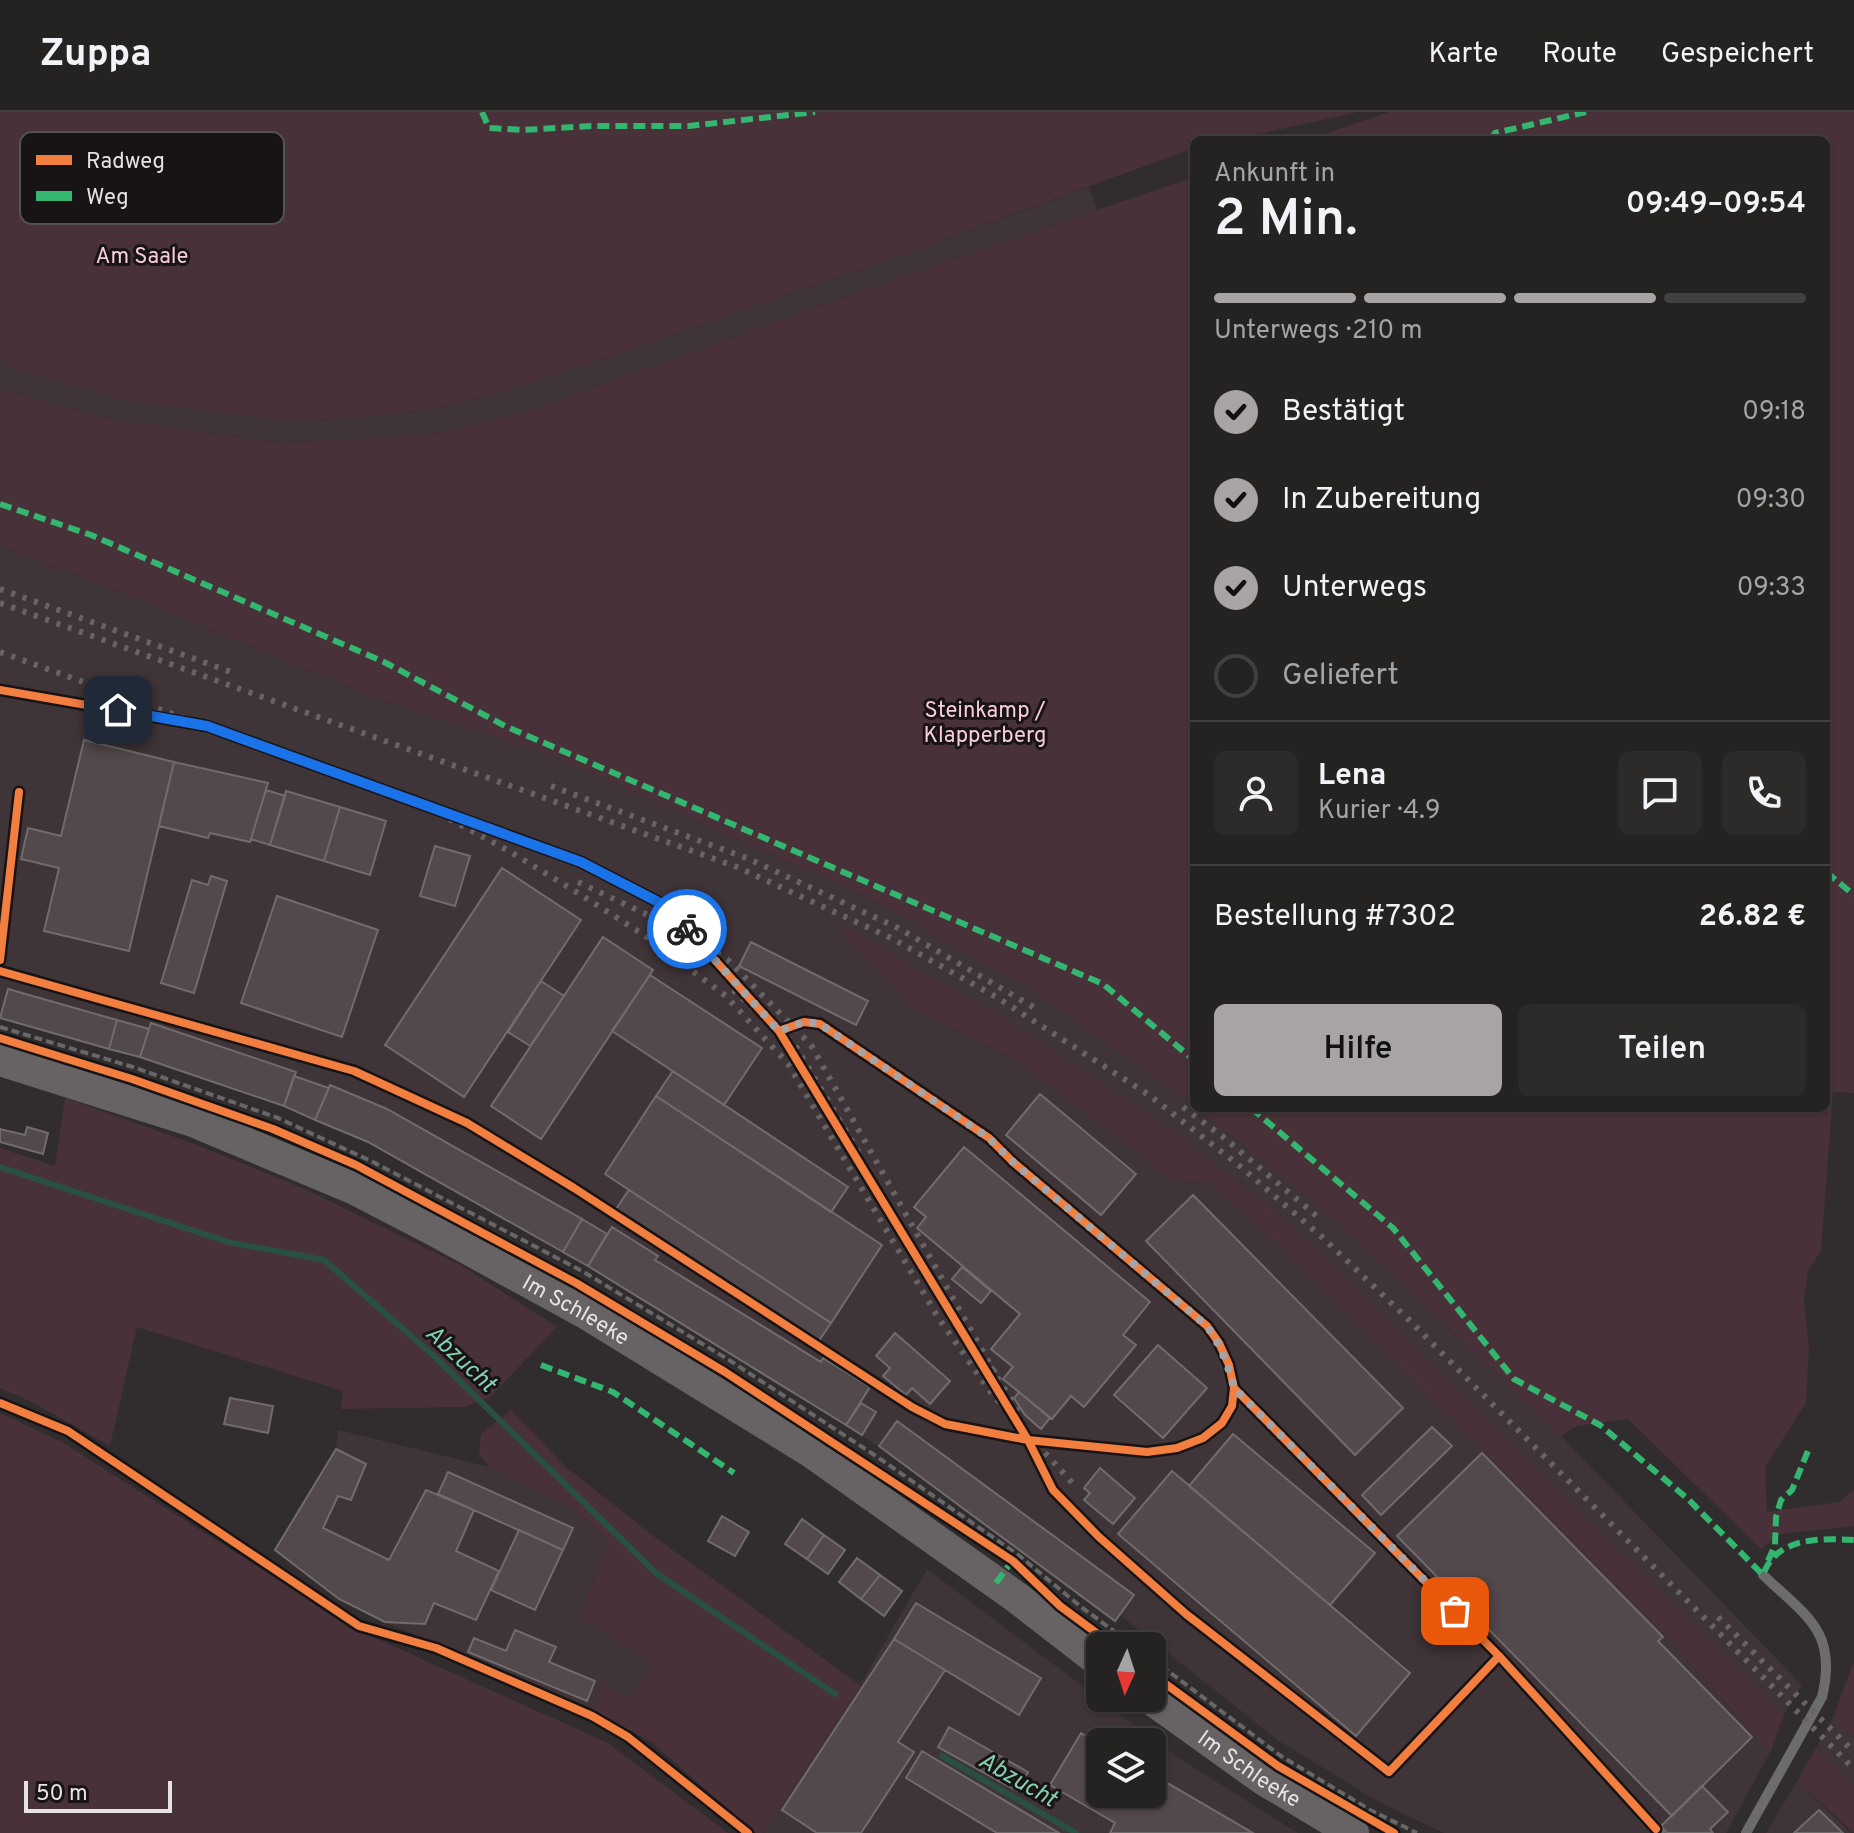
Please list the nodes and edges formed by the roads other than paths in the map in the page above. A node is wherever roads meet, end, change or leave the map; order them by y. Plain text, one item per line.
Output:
1 (0, 690) edge
2 (19, 792) dead end
3 (0, 960) edge
4 (0, 971) edge
5 (779, 1031) junction
6 (0, 1060) edge
7 (1234, 1388) junction
8 (1028, 1440) junction
9 (1763, 1575) dead end
10 (1086, 1651) edge
11 (1499, 1656) junction
12 (1166, 1709) edge
13 (1353, 1833) edge
14 (1660, 1833) edge
15 (1746, 1833) edge

1 - 5 lane
2 - 3 lane
4 - 8 lane
5 - 7 lane
5 - 8 lane
6 - 10 main road, Im Schleeke
7 - 8 lane
7 - 11 lane
8 - 11 lane
9 - 15 lane
11 - 14 lane
12 - 13 main road, Im Schleeke

